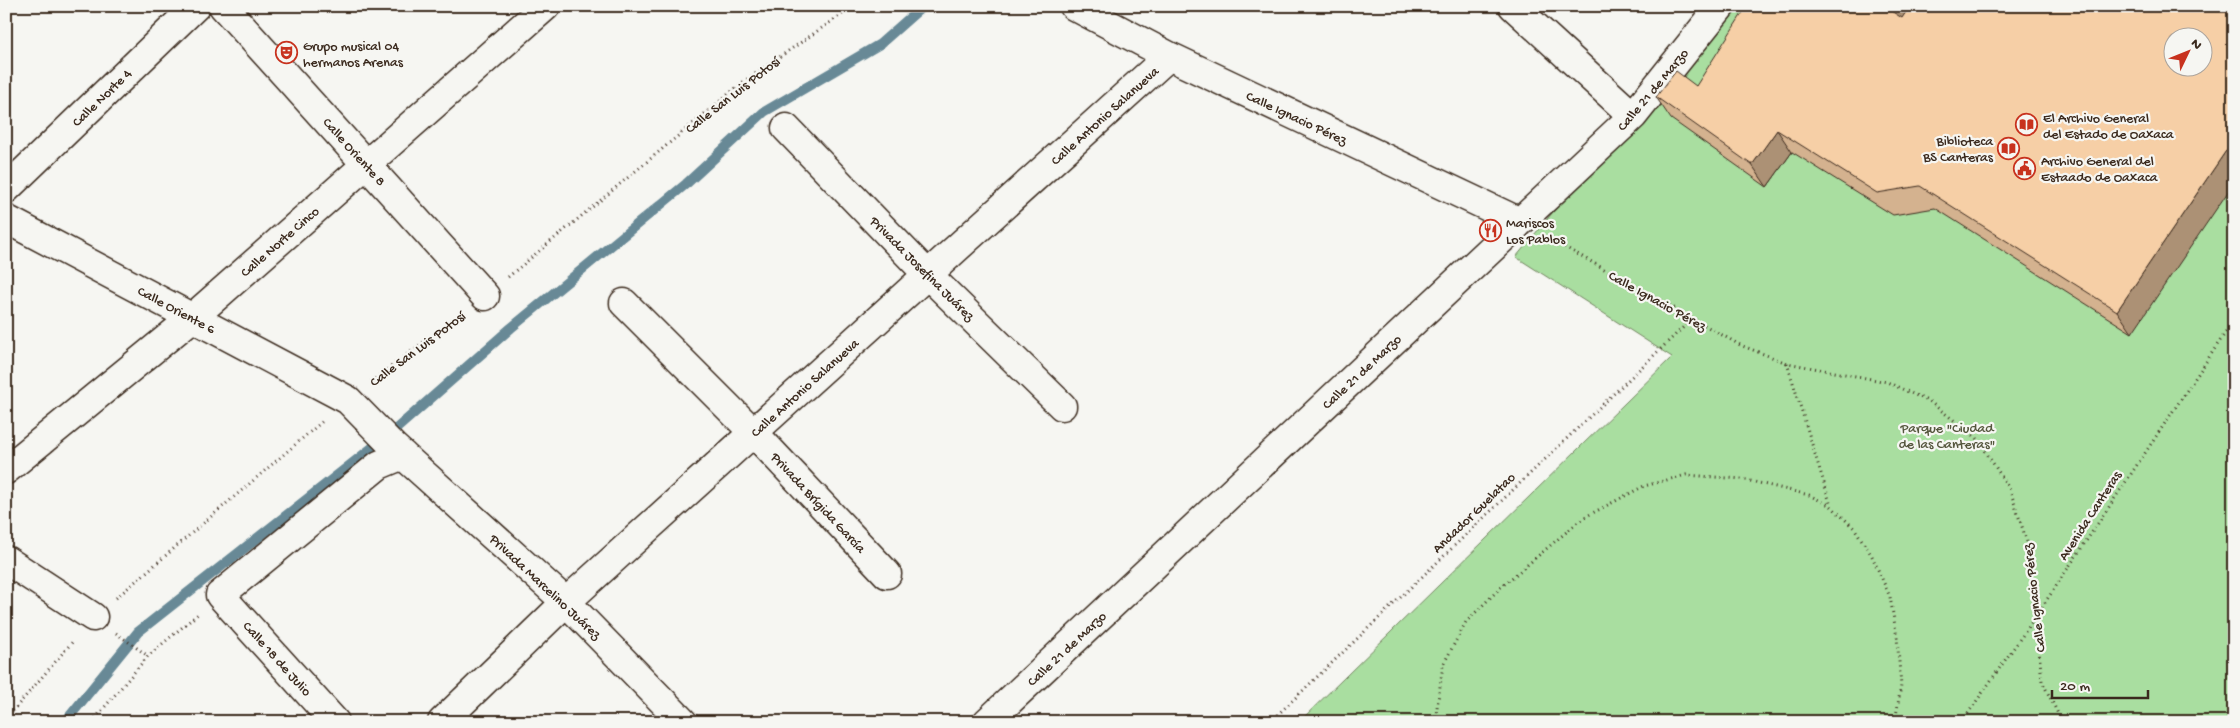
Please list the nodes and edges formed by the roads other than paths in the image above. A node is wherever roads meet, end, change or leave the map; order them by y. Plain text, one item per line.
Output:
1 (196, 6) edge
2 (223, 6) edge
3 (546, 6) edge
4 (1074, 6) edge
5 (1513, 6) edge
6 (1721, 6) edge
7 (1168, 56) junction
8 (1633, 116) junction
9 (786, 128) dead end
10 (367, 164) junction
11 (6, 189) edge
12 (6, 218) edge
13 (1520, 222) junction
14 (928, 275) junction
15 (485, 296) road end
16 (624, 302) dead end
17 (192, 318) junction
18 (1062, 406) dead end
19 (754, 432) junction
20 (399, 451) junction
21 (6, 470) edge
22 (6, 560) edge
23 (887, 574) dead end
24 (566, 602) junction
25 (93, 617) road end
26 (335, 722) edge
27 (442, 722) edge
28 (683, 722) edge
29 (987, 722) edge

1 - 11 street, Calle Norte 4
2 - 10 street, Calle Oriente 8
3 - 10 street, Calle Norte Cinco
4 - 7 street, Calle Ignacio Pérez
5 - 8 street
6 - 8 street, Calle 21 de Marzo
7 - 13 street, Calle Ignacio Pérez
7 - 14 street, Calle Antonio Salanueva
8 - 13 street, Calle 21 de Marzo
9 - 14 street, Privada Josefina Juárez
10 - 15 street, Calle Oriente 8
10 - 17 street, Calle Norte Cinco
12 - 17 street, Calle Oriente 6
13 - 29 street, Calle 21 de Marzo
14 - 18 street, Privada Josefina Juárez
14 - 19 street, Calle Antonio Salanueva
16 - 19 street, Privada Brígida García
17 - 20 street, Calle Oriente 6
17 - 21 street, Calle Norte Cinco
19 - 23 street, Privada Brígida García
19 - 24 street, Calle Antonio Salanueva
20 - 24 street, Privada Marcelino Juárez
20 - 26 street, Calle 18 de Julio
22 - 25 street
24 - 27 street, Calle Antonio Salanueva
24 - 28 street, Privada Marcelino Juárez

